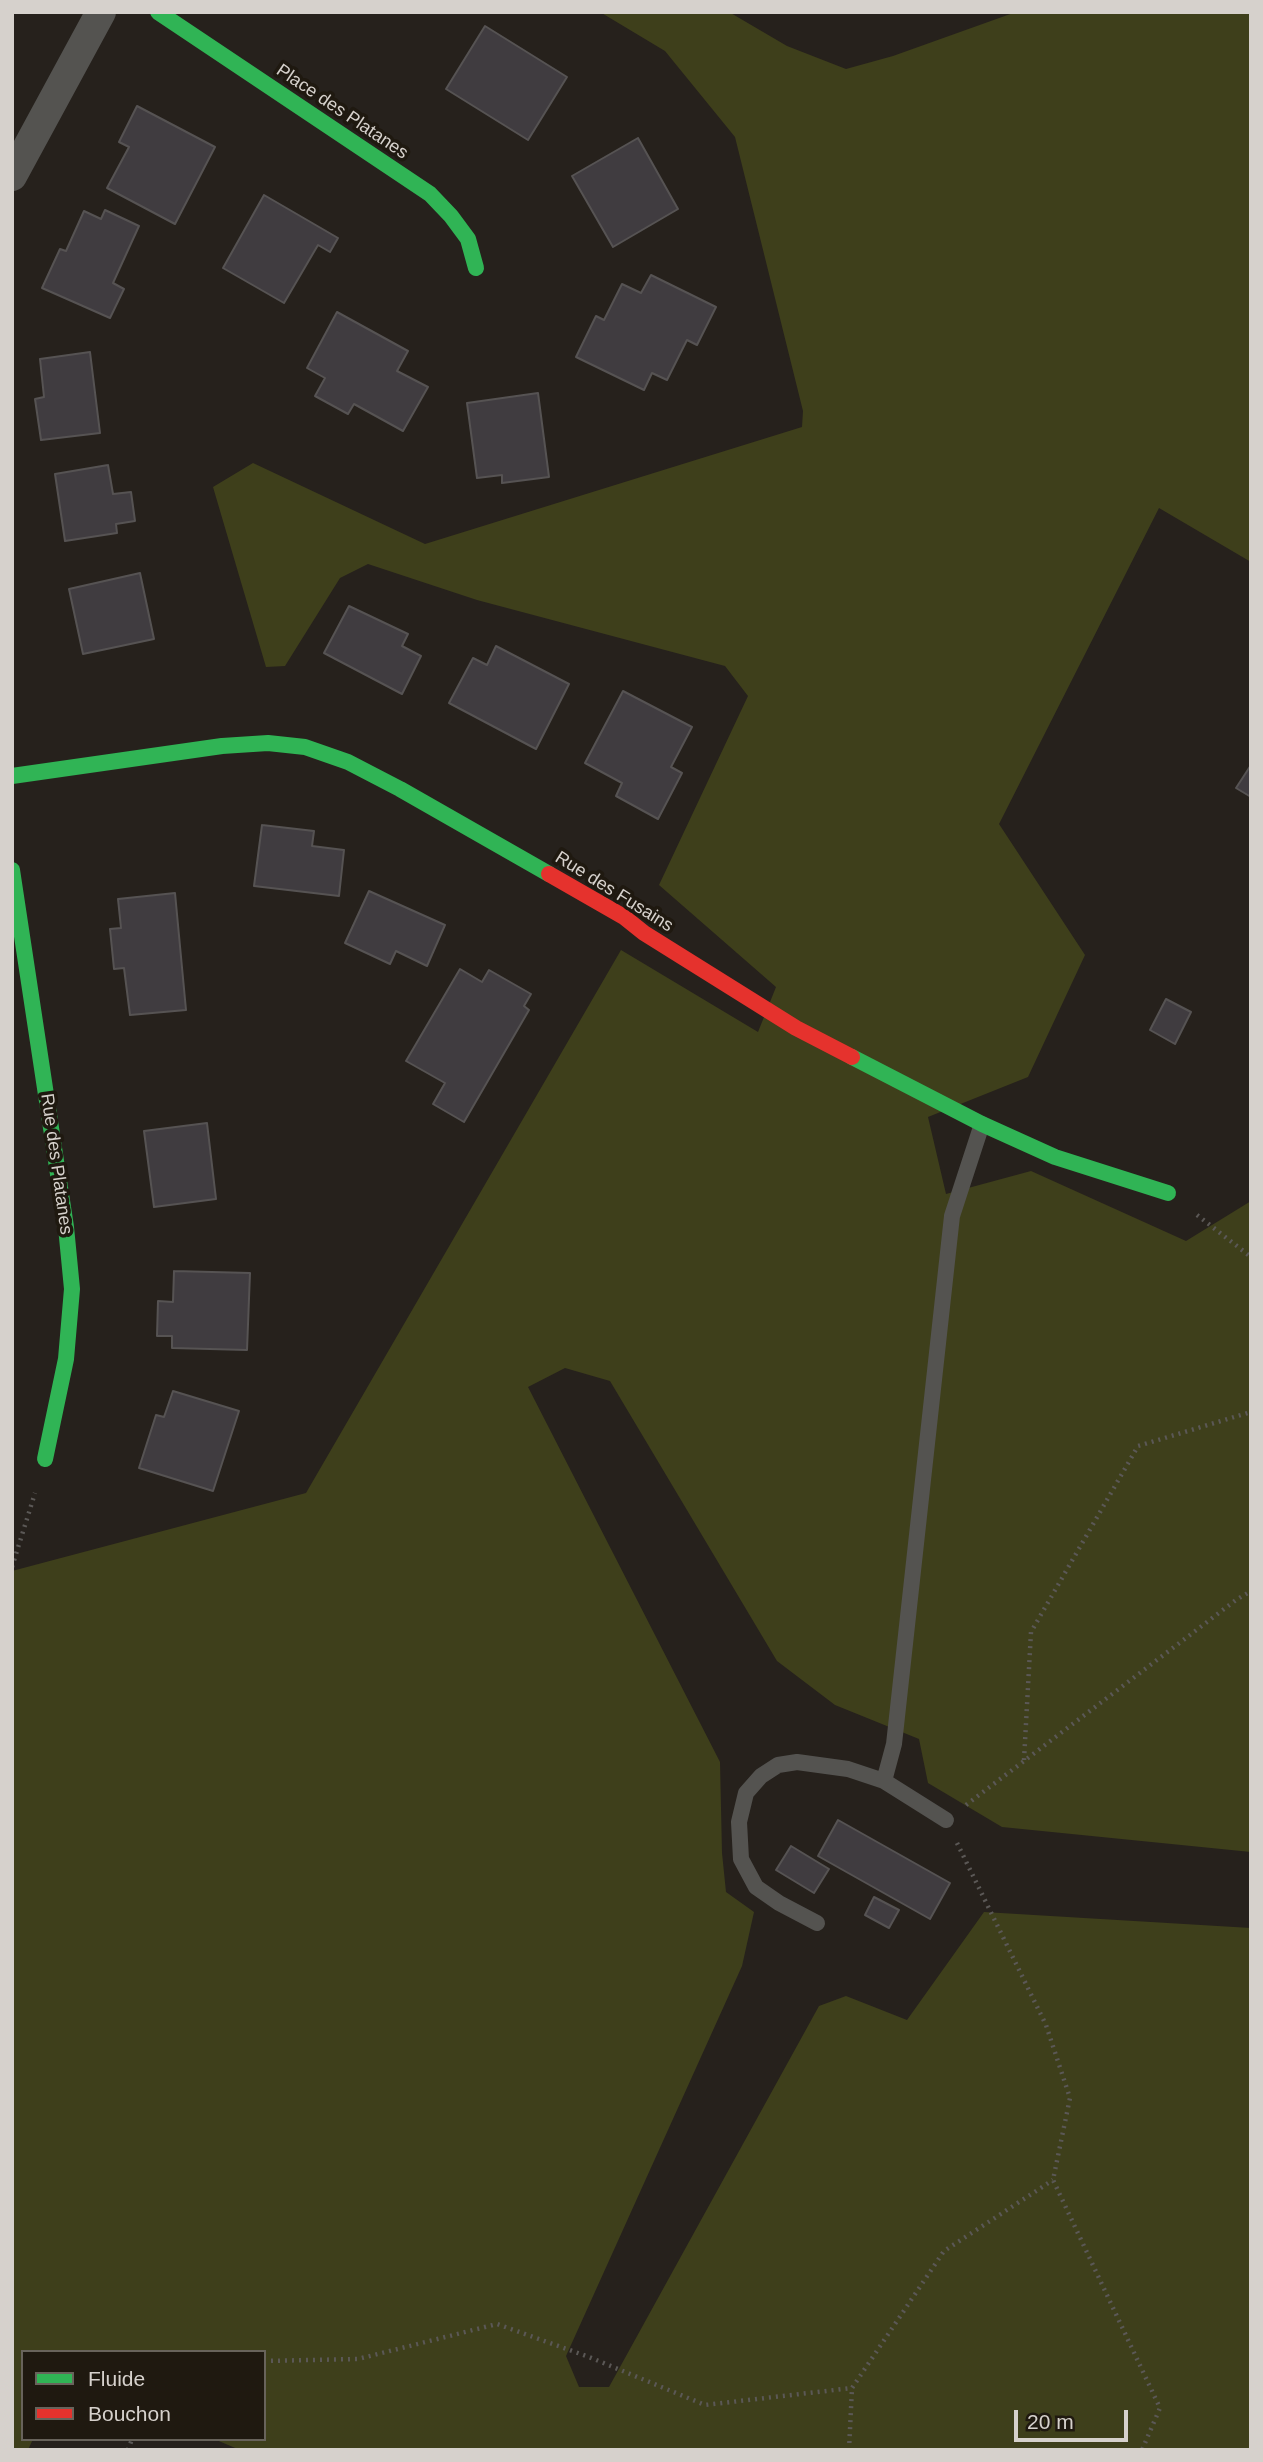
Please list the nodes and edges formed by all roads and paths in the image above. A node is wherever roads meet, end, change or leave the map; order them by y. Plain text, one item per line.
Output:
1 (102, 12) edge
2 (158, 12) edge
3 (12, 176) edge
4 (476, 268) dead end
5 (12, 776) edge
6 (12, 870) edge
7 (982, 1124) junction
8 (1168, 1193) joint
9 (1251, 1257) edge
10 (1251, 1412) edge
11 (46, 1459) joint
12 (12, 1567) edge
13 (1251, 1591) edge
14 (1024, 1761) junction
15 (884, 1781) junction
16 (946, 1820) junction
17 (817, 1923) dead end
18 (1053, 2180) junction
19 (266, 2361) edge
20 (852, 2388) junction
21 (849, 2450) edge
22 (1142, 2450) edge

1 - 3 street
2 - 4 street, Place des Platanes
5 - 7 street, Rue des Fusains
6 - 11 street, Rue des Platanes
7 - 8 street, Rue des Fusains
7 - 15 lane
8 - 9 path
10 - 14 path
11 - 12 path
13 - 14 path
14 - 16 path
15 - 16 lane
15 - 17 lane
16 - 18 path
18 - 20 path
18 - 22 path
19 - 20 path
20 - 21 path

